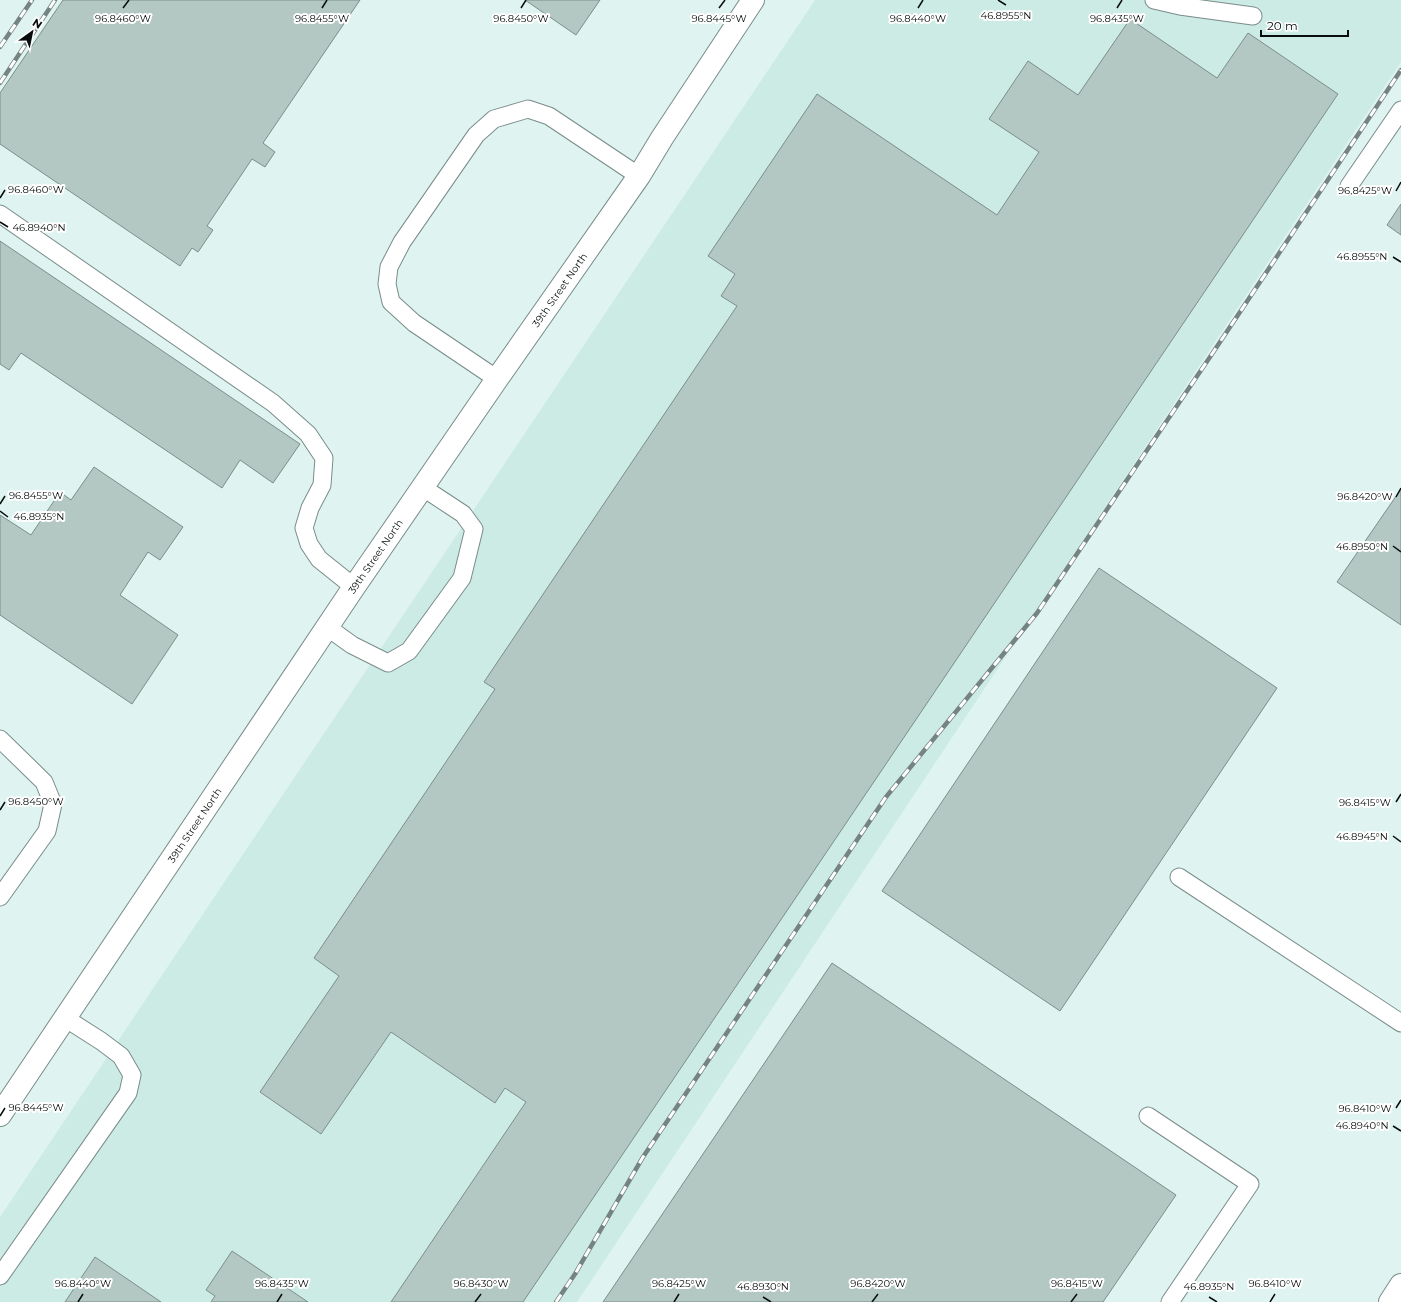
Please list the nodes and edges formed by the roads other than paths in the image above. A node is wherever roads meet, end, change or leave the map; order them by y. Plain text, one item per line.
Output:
1 (753, 0) edge
2 (1154, 0) edge
3 (1253, 16) dead end
4 (1401, 110) edge
5 (639, 176) junction
6 (1349, 186) dead end
7 (0, 214) edge
8 (497, 379) junction
9 (422, 487) junction
10 (354, 587) junction
11 (327, 627) junction
12 (0, 739) edge
13 (1179, 877) dead end
14 (0, 897) edge
15 (65, 1018) junction
16 (1401, 1023) edge
17 (0, 1114) edge
18 (1148, 1116) dead end
19 (0, 1276) edge
20 (1401, 1285) edge
21 (1170, 1302) edge
22 (1390, 1302) edge

1 - 5 street, 39th Street North
2 - 3 lane
4 - 6 lane
5 - 8 street, 39th Street North
5 - 8 lane
7 - 10 lane
8 - 9 street, 39th Street North
9 - 10 street, 39th Street North
9 - 11 lane
10 - 11 street, 39th Street North
11 - 15 street, 39th Street North
12 - 14 lane
13 - 16 lane
15 - 17 street, 39th Street North
15 - 19 lane
18 - 21 lane
20 - 22 street

